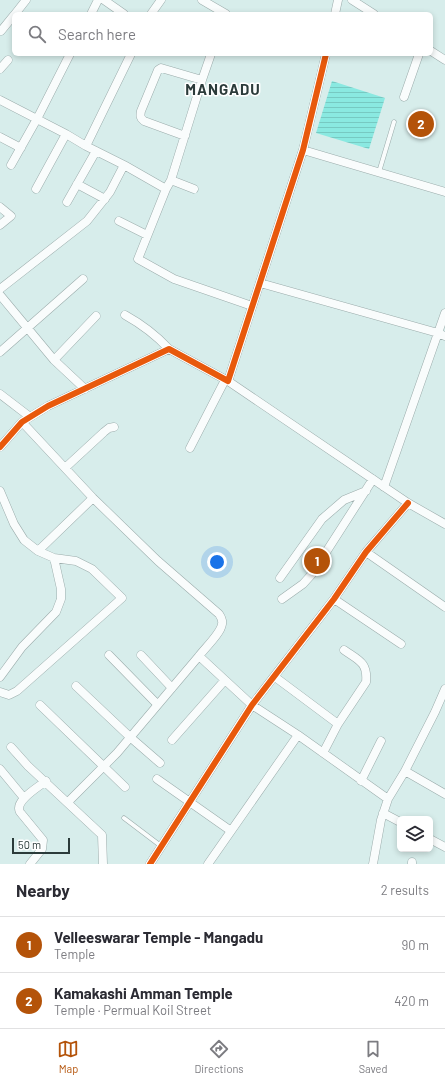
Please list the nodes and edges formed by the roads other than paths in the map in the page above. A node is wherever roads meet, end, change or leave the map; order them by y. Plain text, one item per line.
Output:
1 (26, 0) edge
2 (98, 0) edge
3 (104, 0) edge
4 (160, 0) edge
5 (202, 0) edge
6 (338, 0) edge
7 (352, 0) edge
8 (16, 12) edge
9 (92, 12) edge
10 (121, 12) edge
11 (152, 12) edge
12 (223, 12) edge
13 (335, 12) edge
14 (371, 12) edge
15 (12, 17) edge
16 (1, 31) edge
17 (433, 52) edge
18 (69, 56) edge
19 (130, 56) edge
20 (210, 56) edge
21 (326, 56) edge
22 (418, 56) edge
23 (444, 58) edge
24 (8, 60) dead end
25 (0, 69) edge
26 (202, 80) junction
27 (404, 97) dead end
28 (0, 100) edge
29 (37, 120) junction
30 (394, 122) dead end
31 (66, 134) junction
32 (186, 136) junction
33 (0, 137) edge
34 (86, 146) junction
35 (21, 148) junction
36 (304, 150) junction
37 (96, 152) junction
38 (124, 165) junction
39 (11, 166) dead end
40 (379, 172) junction
41 (172, 180) junction
42 (77, 184) junction
43 (36, 189) dead end
44 (166, 189) junction
45 (194, 189) dead end
46 (445, 192) edge
47 (105, 198) junction
48 (67, 202) dead end
49 (0, 207) edge
50 (120, 221) dead end
51 (0, 225) edge
52 (147, 235) junction
53 (83, 279) dead end
54 (260, 282) junction
55 (0, 289) edge
56 (0, 295) edge
57 (252, 306) junction
58 (445, 313) edge
59 (125, 315) dead end
60 (96, 316) dead end
61 (28, 329) junction
62 (442, 334) edge
63 (169, 349) junction
64 (0, 352) edge
65 (54, 360) junction
66 (226, 381) junction
67 (85, 389) junction
68 (0, 394) edge
69 (30, 417) junction
70 (22, 422) junction
71 (114, 427) dead end
72 (0, 447) edge
73 (190, 448) dead end
74 (65, 468) junction
75 (373, 479) junction
76 (384, 487) junction
77 (0, 491) edge
78 (366, 491) junction
79 (93, 498) junction
80 (408, 504) junction
81 (445, 524) edge
82 (38, 551) junction
83 (366, 552) junction
84 (54, 558) junction
85 (280, 578) dead end
86 (282, 599) dead end
87 (334, 599) junction
88 (445, 607) edge
89 (401, 644) dead end
90 (344, 650) dead end
91 (109, 655) dead end
92 (141, 656) dead end
93 (199, 656) junction
94 (0, 677) edge
95 (274, 677) junction
96 (225, 680) junction
97 (76, 686) dead end
98 (172, 688) junction
99 (445, 689) edge
100 (0, 692) edge
101 (157, 704) junction
102 (40, 705) dead end
103 (252, 706) junction
104 (338, 724) junction
105 (298, 735) junction
106 (130, 737) junction
107 (172, 740) dead end
108 (381, 741) dead end
109 (11, 747) dead end
110 (323, 753) junction
111 (160, 763) dead end
112 (103, 766) junction
113 (0, 769) edge
114 (405, 771) junction
115 (157, 778) dead end
116 (46, 781) junction
117 (361, 781) junction
118 (125, 787) dead end
119 (445, 794) edge
120 (24, 798) junction
121 (388, 799) junction
122 (68, 802) junction
123 (190, 802) junction
124 (384, 813) junction
125 (124, 818) dead end
126 (397, 820) edge
127 (231, 831) junction
128 (433, 841) edge
129 (161, 847) junction
130 (445, 847) edge
131 (30, 864) edge
132 (103, 864) edge
133 (150, 864) edge
134 (208, 864) edge
135 (373, 864) edge

1 - 8 street
2 - 9 street
3 - 10 street
4 - 11 street
5 - 12 street
6 - 13 street
7 - 14 street
15 - 16 street
17 - 23 street
18 - 29 street
19 - 34 street
20 - 26 street
21 - 36 street
22 - 27 street
24 - 25 street
26 - 32 street
26 - 32 street
28 - 29 street
29 - 31 street
29 - 35 street
30 - 40 lane
31 - 34 street
31 - 43 street
32 - 41 street
33 - 35 street
34 - 37 street
35 - 39 street
36 - 40 street
36 - 54 street
37 - 38 street
37 - 42 street
38 - 44 street
38 - 47 street
40 - 46 street
41 - 44 street
41 - 45 street
42 - 47 street
42 - 48 street
44 - 52 street
47 - 55 street
49 - 51 street
50 - 52 street
52 - 57 street
53 - 61 street
54 - 57 street
54 - 62 street
56 - 61 street
57 - 66 street
58 - 62 street
59 - 63 street
60 - 65 street
61 - 64 street
61 - 65 street
62 - 76 street
63 - 66 street
63 - 67 street
65 - 67 street
66 - 73 street
66 - 75 street
67 - 69 street
68 - 69 street
69 - 70 street
70 - 72 street
70 - 74 street
71 - 74 street
74 - 79 street
75 - 76 street
75 - 78 street
76 - 80 street
77 - 82 street
78 - 85 street
78 - 86 street
79 - 82 street
79 - 93 street
80 - 81 street
80 - 83 street
82 - 84 street
83 - 87 street
83 - 88 street
84 - 94 street
84 - 100 street
87 - 89 street
87 - 95 street
90 - 104 street
91 - 101 street
92 - 98 street
93 - 96 street
93 - 98 street
95 - 103 street
95 - 104 street
96 - 103 street
96 - 107 street
97 - 106 street
98 - 101 street
99 - 114 street
101 - 106 street
102 - 112 street
103 - 105 street
103 - 123 street
104 - 110 street
105 - 110 street
105 - 127 street
106 - 111 street
106 - 112 street
108 - 117 street
109 - 116 street
110 - 117 street
112 - 118 street
112 - 122 street
113 - 120 street
114 - 119 street
114 - 121 street
115 - 123 street
116 - 120 street
116 - 122 street
117 - 121 street
120 - 131 street
121 - 124 street
122 - 132 street
123 - 127 street
123 - 129 street
124 - 126 street
124 - 135 street
125 - 129 lane
127 - 134 street
128 - 130 street
129 - 133 street

